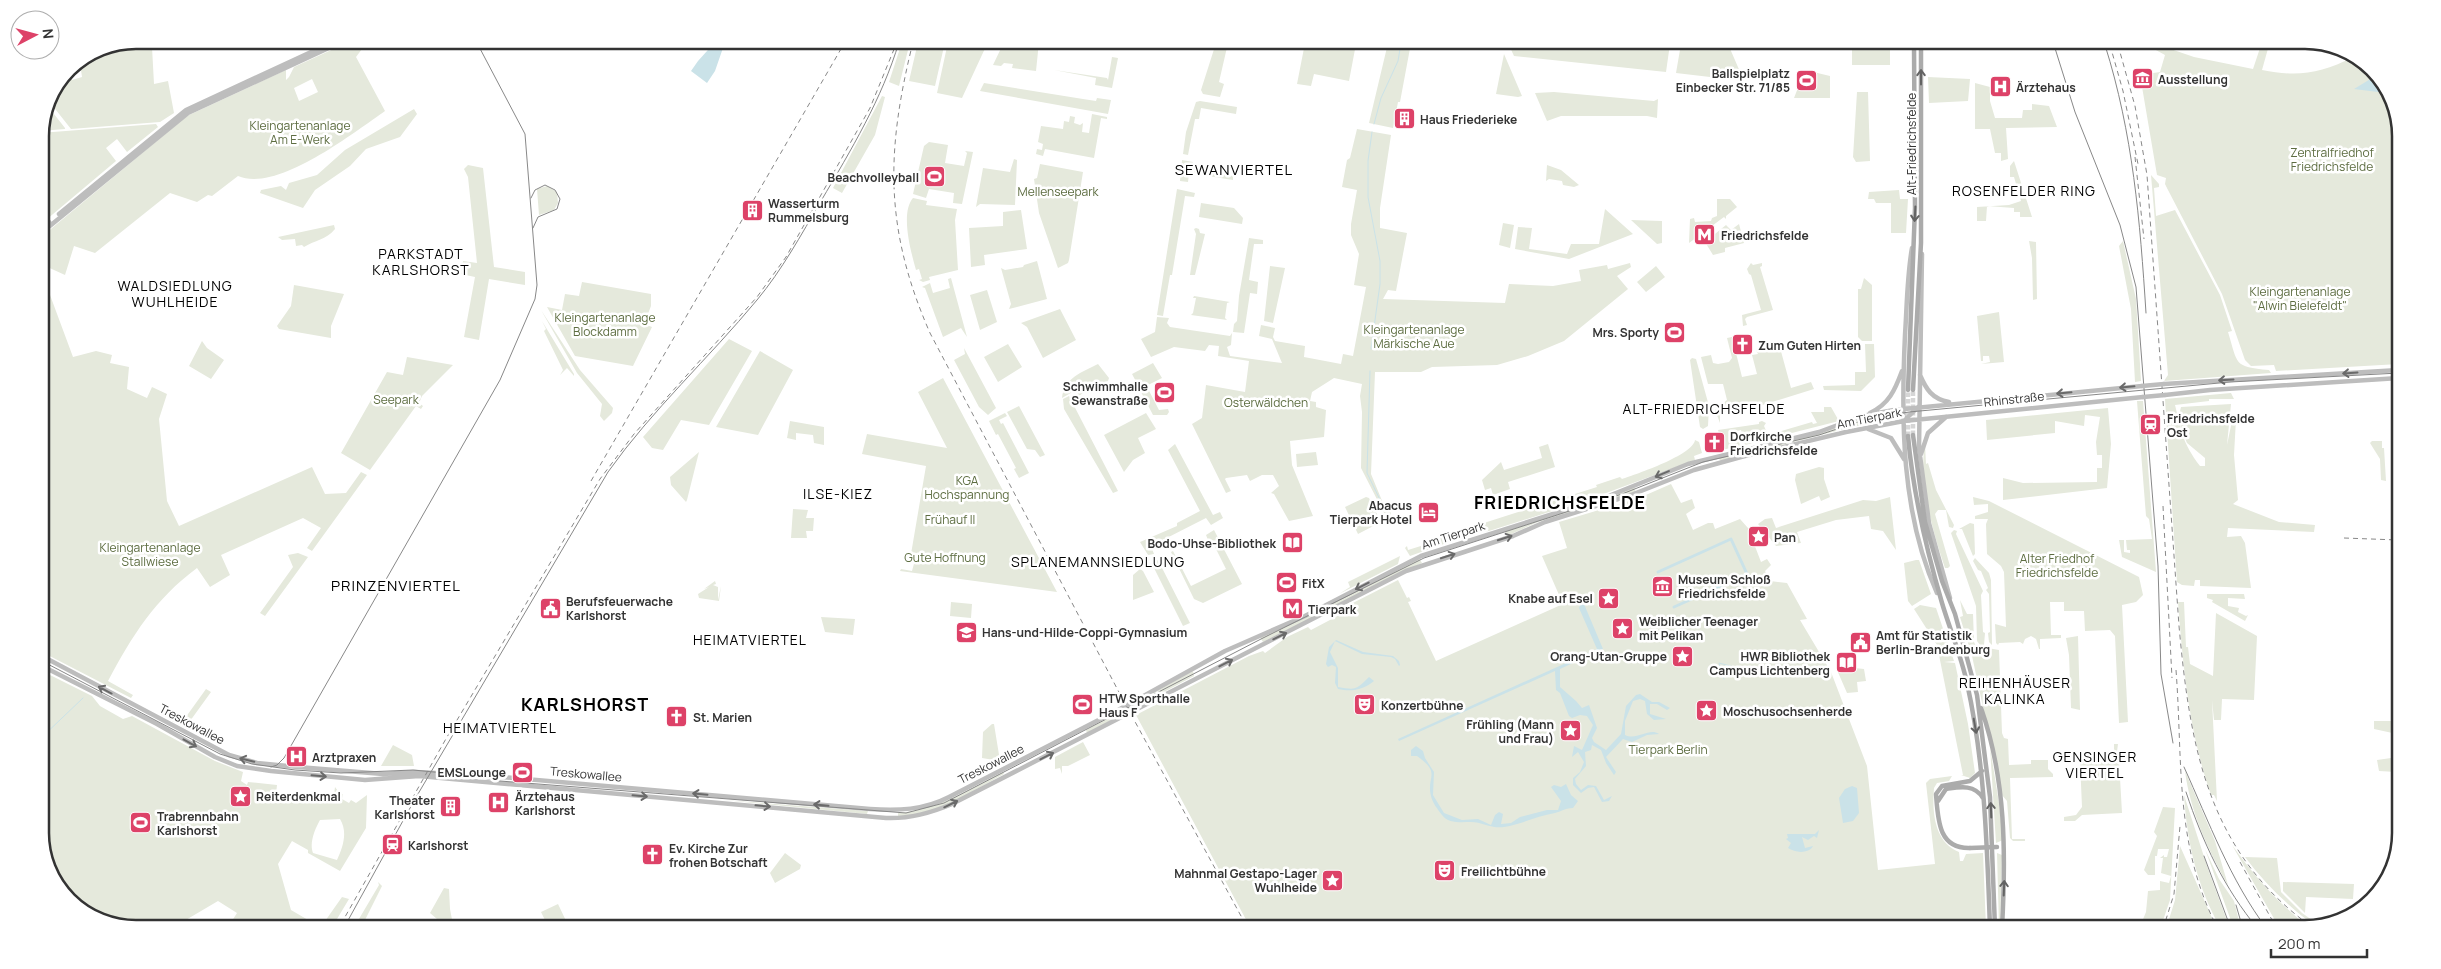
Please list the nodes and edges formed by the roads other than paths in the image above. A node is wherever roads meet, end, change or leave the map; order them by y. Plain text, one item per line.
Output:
1 (318, 49) edge
2 (327, 49) edge
3 (1914, 49) edge
4 (1921, 49) edge
5 (49, 223) edge
6 (49, 227) edge
7 (1913, 241) junction
8 (1921, 243) junction
9 (1904, 368) junction
10 (2392, 370) edge
11 (1919, 372) junction
12 (2275, 377) junction
13 (2392, 378) edge
14 (2276, 385) junction
15 (2112, 389) junction
16 (2113, 400) junction
17 (1958, 403) junction
18 (1918, 407) junction
19 (1904, 408) junction
20 (1911, 414) junction
21 (1862, 416) junction
22 (1950, 416) junction
23 (1918, 419) junction
24 (1904, 421) junction
25 (1867, 428) junction
26 (1920, 462) junction
27 (1906, 463) junction
28 (1951, 601) junction
29 (1943, 604) junction
30 (49, 660) edge
31 (49, 670) edge
32 (1977, 695) junction
33 (1130, 703) joint
34 (1130, 712) joint
35 (1982, 771) junction
36 (1984, 798) junction
37 (1937, 802) junction
38 (2005, 847) junction
39 (1990, 920) edge
40 (1995, 920) edge
41 (2002, 920) edge

1 - 5 main road
2 - 6 main road
3 -> 7 main road, Alt-Friedrichsfelde
8 -> 4 main road, Alt-Friedrichsfelde
7 - 8 main road, Alt-Friedrichsfelde
7 - 9 main road, Alt-Friedrichsfelde
8 - 11 main road, Alt-Friedrichsfelde
9 - 19 main road, Alt-Friedrichsfelde
9 - 21 main road
10 -> 12 main road
11 - 17 main road
11 - 18 main road, Alt-Friedrichsfelde
12 - 14 main road
12 -> 15 main road, Rhinstraße, bridge
13 - 14 main road
14 - 16 main road, Rhinstraße, bridge
15 - 16 main road
15 -> 17 main road, Rhinstraße
16 - 22 main road, Rhinstraße
17 - 18 main road, Rhinstraße
18 - 19 main road, Am Tierpark
18 - 20 main road
18 - 23 main road, Alt-Friedrichsfelde
19 - 20 main road
19 - 21 main road, Am Tierpark
19 - 24 main road, Alt-Friedrichsfelde
20 - 23 main road
20 - 24 main road
21 -> 33 main road, Am Tierpark
22 - 23 main road, Rhinstraße
22 - 26 main road
23 - 24 main road, Am Tierpark
23 - 26 main road, Alt-Friedrichsfelde
24 - 25 main road, Am Tierpark
24 - 27 main road, Alt-Friedrichsfelde
25 - 27 main road
34 -> 25 main road, Am Tierpark
26 - 28 main road, Alt-Friedrichsfelde
27 - 29 main road, Alt-Friedrichsfelde
28 - 29 main road
28 - 32 main road
29 -> 35 main road
33 -> 30 main road, Treskowallee
31 -> 34 main road, Treskowallee
32 - 38 main road
40 -> 32 main road
35 - 36 main road
35 - 37 main road
36 - 37 main road
36 - 39 main road
37 - 38 main road, bridge
41 -> 38 main road

